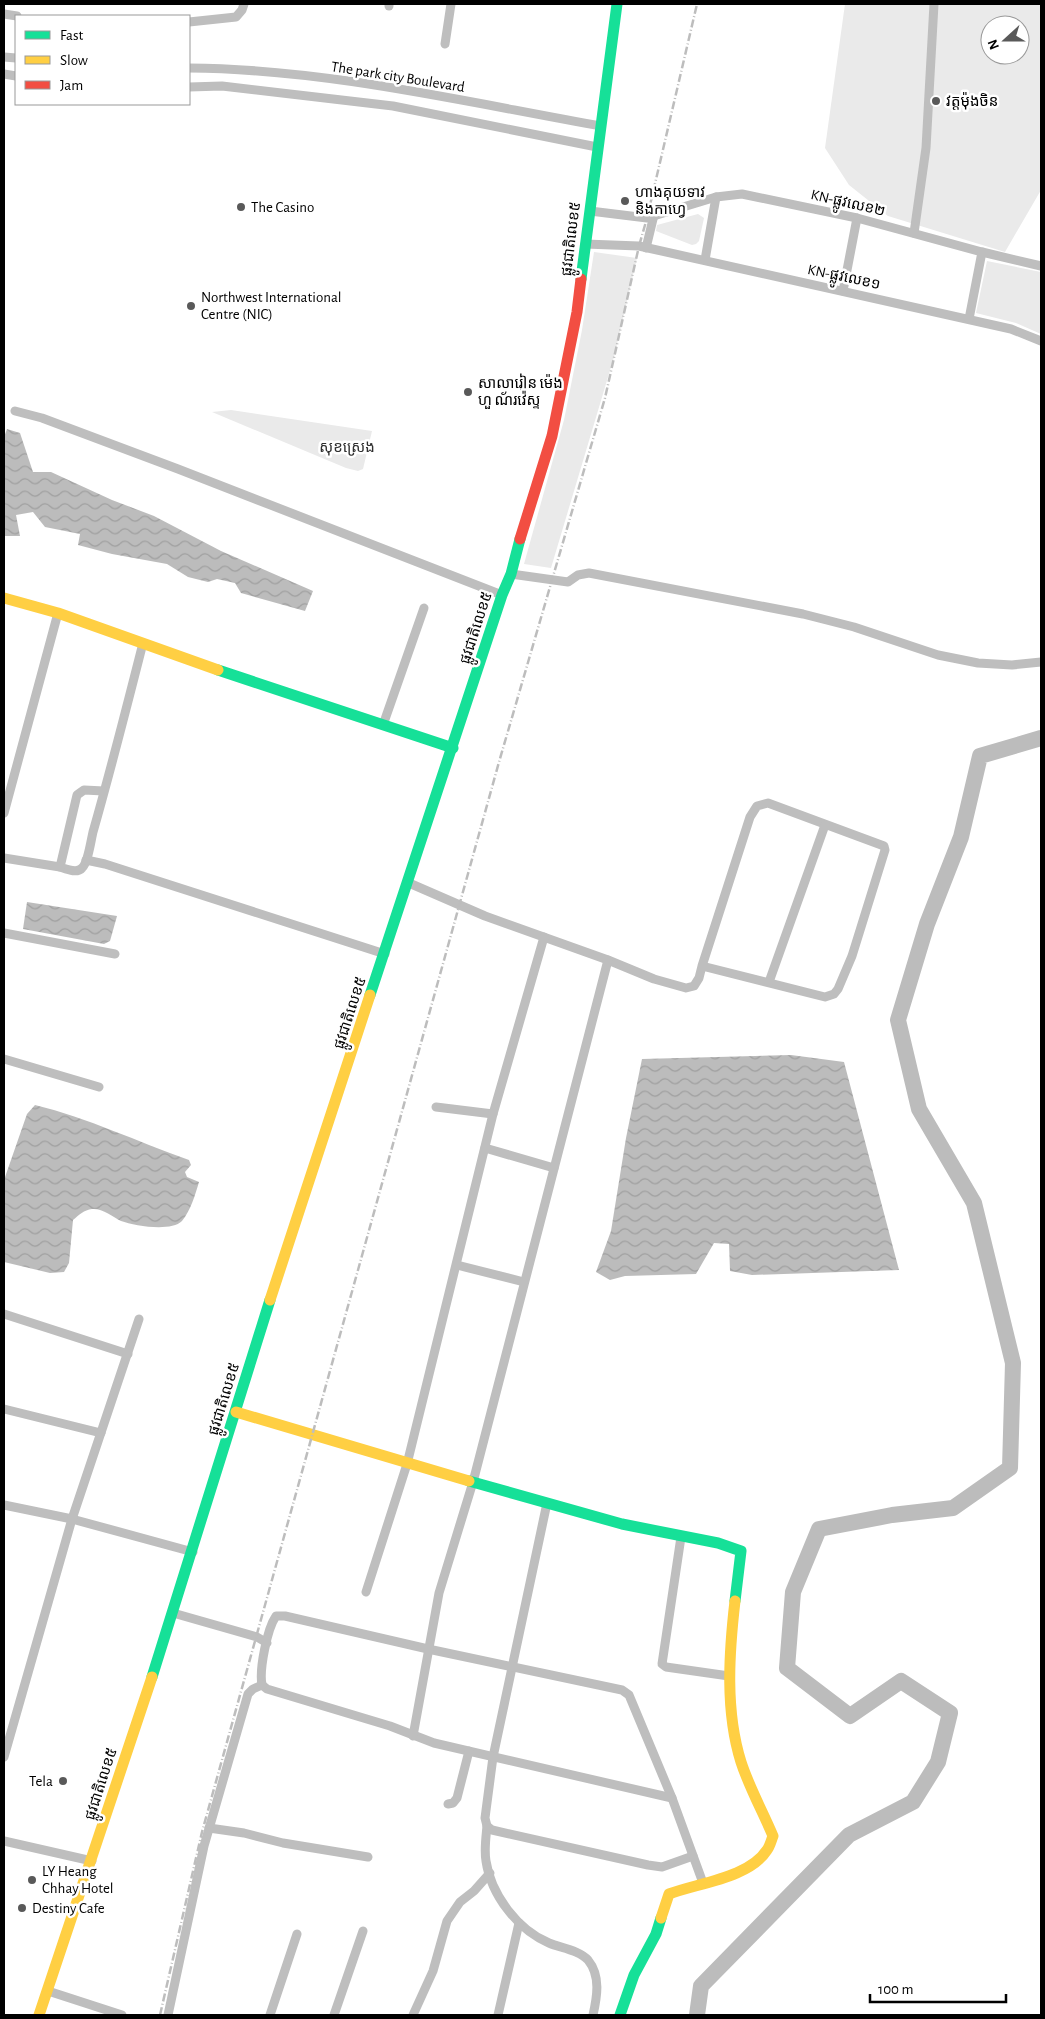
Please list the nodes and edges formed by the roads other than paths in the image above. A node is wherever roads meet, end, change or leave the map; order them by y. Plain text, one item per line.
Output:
1 (244, 4) edge
2 (450, 4) edge
3 (617, 4) edge
4 (934, 4) edge
5 (190, 22) edge
6 (444, 44) dead end
7 (190, 68) edge
8 (190, 87) edge
9 (600, 126) junction
10 (597, 147) junction
11 (716, 197) junction
12 (590, 211) junction
13 (651, 217) junction
14 (857, 218) junction
15 (914, 233) junction
16 (586, 244) junction
17 (642, 247) junction
18 (982, 252) junction
19 (705, 260) junction
20 (1041, 264) edge
21 (843, 291) junction
22 (969, 319) junction
23 (1041, 341) edge
24 (15, 411) dead end
25 (511, 574) junction
26 (502, 595) junction
27 (4, 598) edge
28 (424, 608) dead end
29 (58, 612) junction
30 (143, 643) junction
31 (1041, 662) edge
32 (383, 725) junction
33 (453, 748) junction
34 (104, 791) junction
35 (4, 814) edge
36 (825, 825) junction
37 (4, 858) edge
38 (86, 860) junction
39 (60, 867) junction
40 (409, 883) junction
41 (4, 932) edge
42 (544, 937) junction
43 (115, 954) dead end
44 (386, 954) junction
45 (608, 960) junction
46 (702, 966) junction
47 (769, 982) junction
48 (4, 1059) edge
49 (99, 1087) dead end
50 (436, 1107) dead end
51 (493, 1114) junction
52 (485, 1148) junction
53 (554, 1168) junction
54 (457, 1265) junction
55 (524, 1282) junction
56 (4, 1314) edge
57 (139, 1318) dead end
58 (128, 1354) junction
59 (4, 1408) edge
60 (236, 1412) junction
61 (101, 1433) junction
62 (407, 1464) junction
63 (472, 1482) junction
64 (547, 1502) junction
65 (4, 1505) edge
66 (72, 1519) junction
67 (681, 1537) junction
68 (193, 1552) junction
69 (366, 1592) dead end
70 (173, 1613) junction
71 (266, 1643) junction
72 (428, 1649) junction
73 (512, 1666) junction
74 (729, 1676) junction
75 (262, 1685) junction
76 (413, 1736) junction
77 (469, 1751) junction
78 (4, 1757) edge
79 (493, 1757) junction
80 (672, 1798) junction
81 (448, 1804) dead end
82 (487, 1826) junction
83 (209, 1828) junction
84 (4, 1840) edge
85 (693, 1856) junction
86 (368, 1857) dead end
87 (92, 1861) junction
88 (490, 1873) junction
89 (703, 1883) junction
90 (519, 1923) junction
91 (363, 1932) dead end
92 (297, 1934) dead end
93 (48, 1991) junction
94 (39, 2015) edge
95 (122, 2015) edge
96 (168, 2015) edge
97 (270, 2015) edge
98 (334, 2015) edge
99 (413, 2015) edge
100 (498, 2015) edge
101 (593, 2015) edge
102 (620, 2015) edge

1 - 5 street
2 - 6 street
3 - 9 main road, ផ្លូវជាតិលេខ៥
4 - 15 street
7 - 9 street, The park city Boulevard
8 - 10 street, The park city Boulevard
9 - 10 main road, ផ្លូវជាតិលេខ៥
10 - 12 main road, ផ្លូវជាតិលេខ៥
11 - 13 street, KN-ផ្លូវលេខ២
11 - 14 street, KN-ផ្លូវលេខ២
11 - 19 street
12 - 13 street
12 - 16 main road, ផ្លូវជាតិលេខ៥
13 - 17 street
14 - 15 street, KN-ផ្លូវលេខ២
14 - 21 street
15 - 18 street, KN-ផ្លូវលេខ២
16 - 17 street, KN-ផ្លូវលេខ១
16 - 25 main road, ផ្លូវជាតិលេខ៥
17 - 19 street, KN-ផ្លូវលេខ១
18 - 20 street, KN-ផ្លូវលេខ២
18 - 22 street
19 - 21 street, KN-ផ្លូវលេខ១
21 - 22 street, KN-ផ្លូវលេខ១
22 - 23 street, KN-ផ្លូវលេខ១
24 - 26 street
25 - 26 main road, ផ្លូវជាតិលេខ៥
25 - 31 street
26 - 33 main road, ផ្លូវជាតិលេខ៥
27 - 29 main road
28 - 32 street
29 - 30 main road
29 - 35 street
30 - 32 main road
30 - 34 street
32 - 33 main road
33 - 40 main road, ផ្លូវជាតិលេខ៥
34 - 38 street
34 - 39 street
36 - 46 street
36 - 47 street
36 - 47 street
37 - 39 street
38 - 39 street
38 - 44 street
40 - 42 street
40 - 44 main road, ផ្លូវជាតិលេខ៥
41 - 43 street
42 - 45 street
42 - 51 street
44 - 60 main road, ផ្លូវជាតិលេខ៥
45 - 46 street
45 - 53 street
46 - 47 street
48 - 49 street
50 - 51 street
51 - 52 street
52 - 53 street
52 - 54 street
53 - 55 street
54 - 55 street
54 - 62 street
55 - 63 street
56 - 58 street
57 - 58 street
58 - 61 street
59 - 61 street
60 - 62 main road
60 - 68 main road, ផ្លូវជាតិលេខ៥
61 - 66 street
62 - 63 main road
62 - 69 street
63 - 64 main road
63 - 72 street
64 - 67 main road
64 - 73 street
65 - 66 street
66 - 68 street
66 - 78 street
67 - 74 main road
67 - 74 street
68 - 70 main road, ផ្លូវជាតិលេខ៥
70 - 71 street
70 - 87 main road, ផ្លូវជាតិលេខ៥
71 - 72 street
71 - 75 street
72 - 73 street
72 - 76 street
73 - 79 street
73 - 80 street
74 - 89 main road
75 - 76 street
75 - 83 street
76 - 77 street
77 - 79 street
77 - 81 street
79 - 80 street
79 - 82 street
80 - 85 street
82 - 85 street
82 - 88 street
83 - 86 street
83 - 96 street
84 - 87 street
85 - 89 street
87 - 93 main road, ផ្លូវជាតិលេខ៥
88 - 90 street
88 - 99 street
89 - 102 main road
90 - 100 street
90 - 101 street
91 - 98 street
92 - 97 street
93 - 94 main road, ផ្លូវជាតិលេខ៥
93 - 95 street

